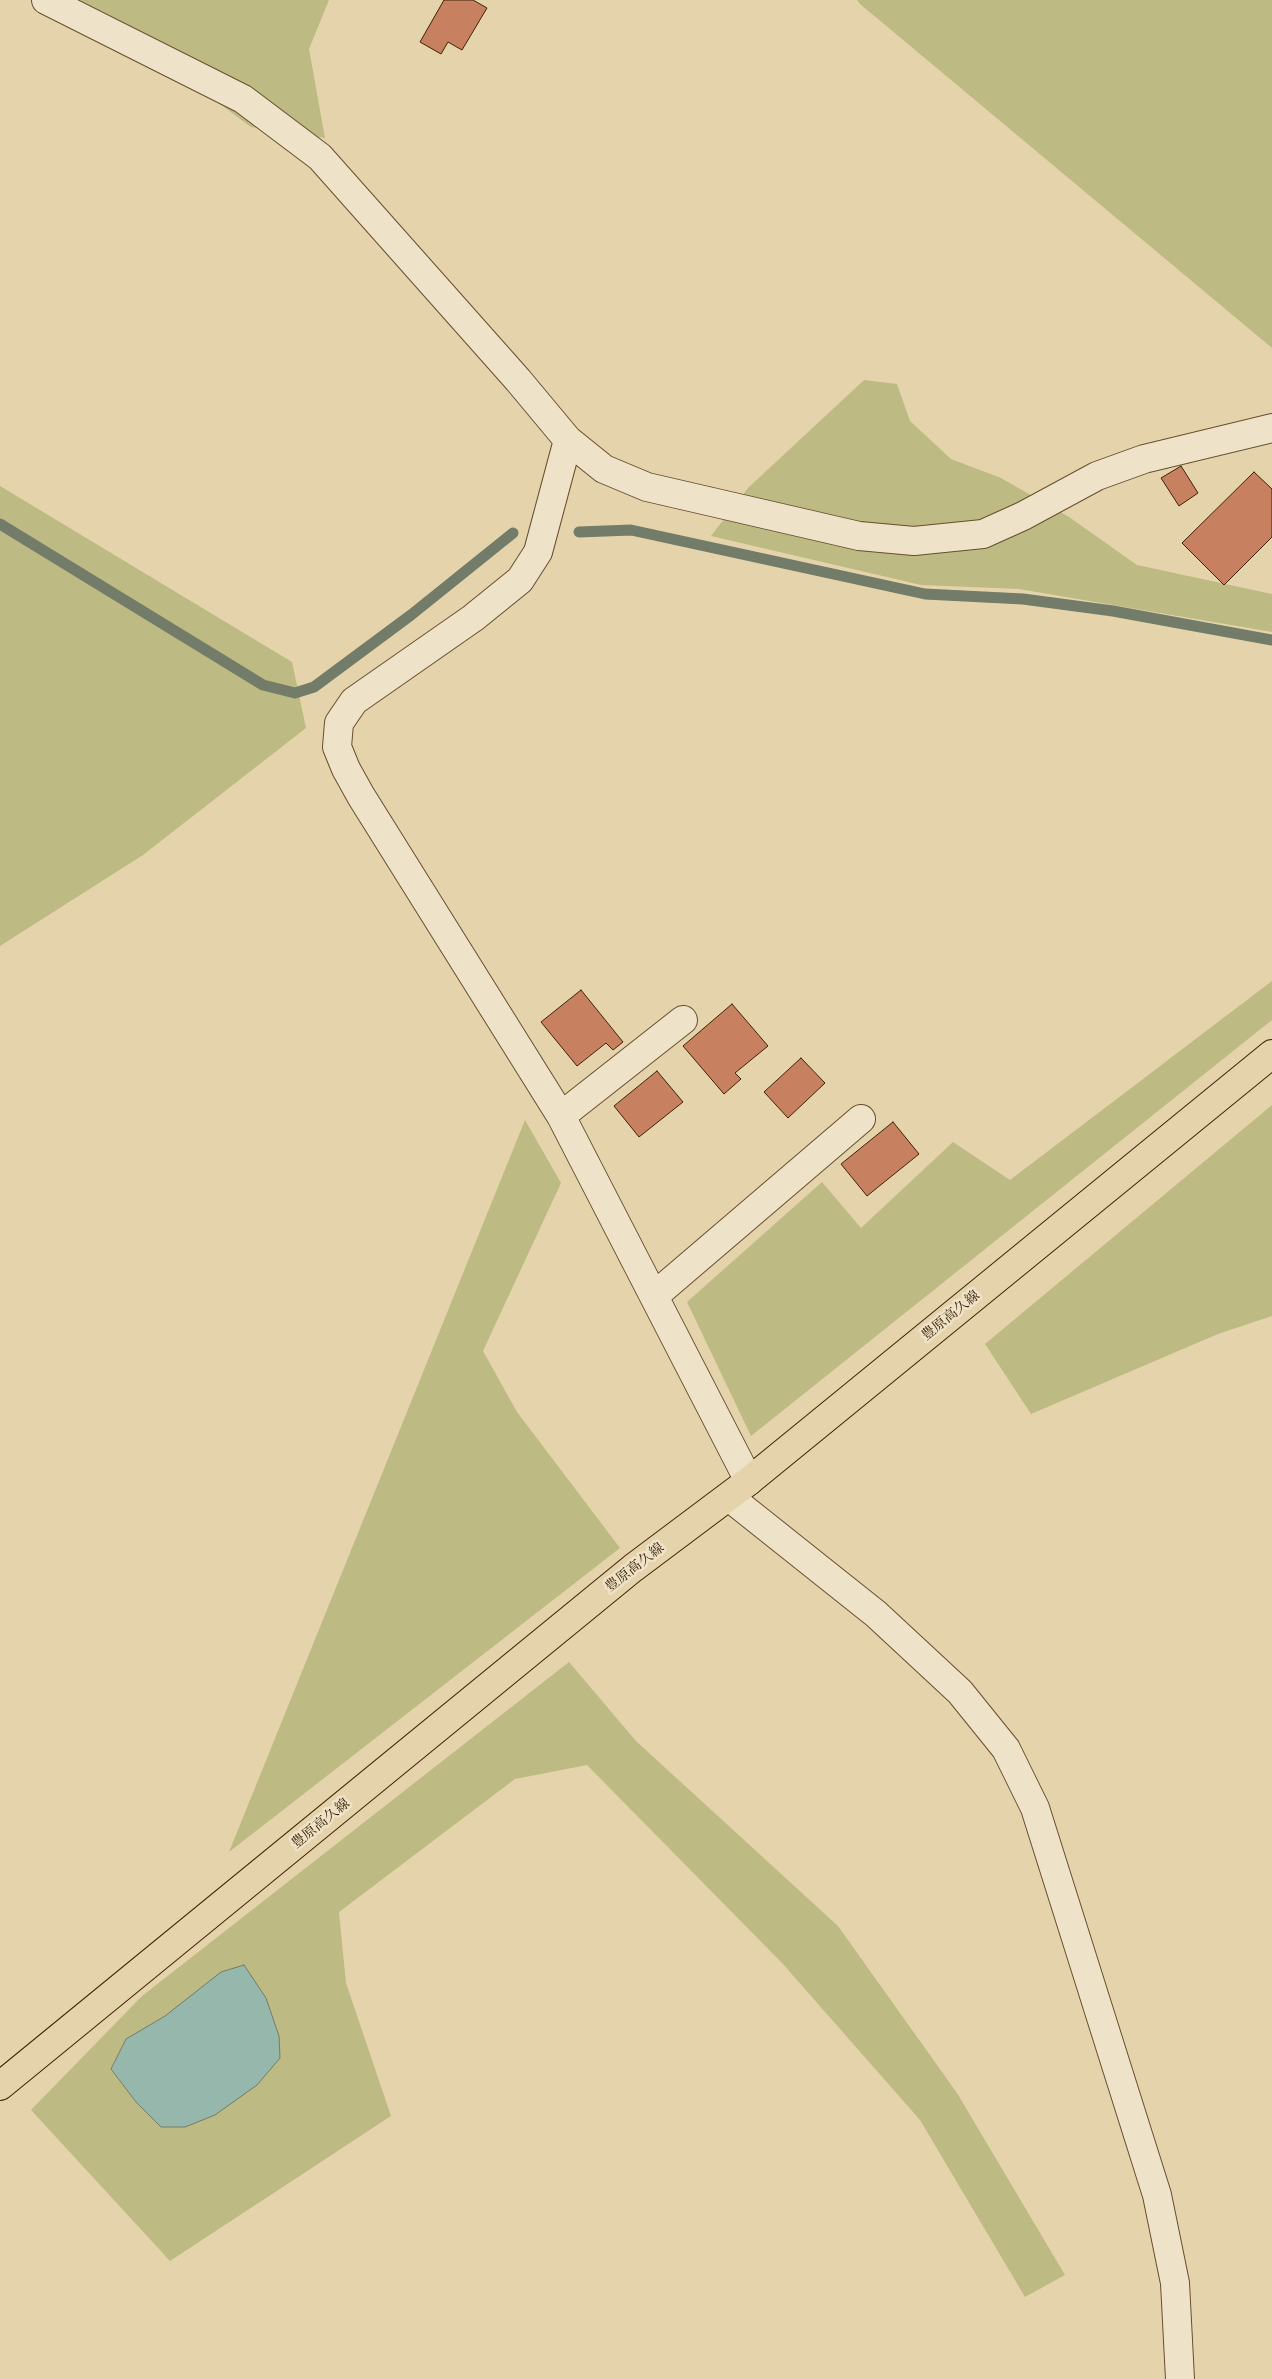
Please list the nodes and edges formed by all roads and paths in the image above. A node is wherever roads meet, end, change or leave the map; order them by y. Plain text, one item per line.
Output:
1 (46, 0) edge
2 (1272, 428) edge
3 (568, 440) junction
4 (683, 1020) dead end
5 (1272, 1054) edge
6 (561, 1116) junction
7 (861, 1119) dead end
8 (654, 1296) junction
9 (739, 1489) junction
10 (0, 2086) edge
11 (1180, 2379) edge

1 - 3 street
2 - 3 street
3 - 6 street
4 - 6 street
5 - 9 main road, 豊原高久線
6 - 8 street
7 - 8 street
8 - 9 street
9 - 10 main road, 豊原高久線
9 - 11 street

